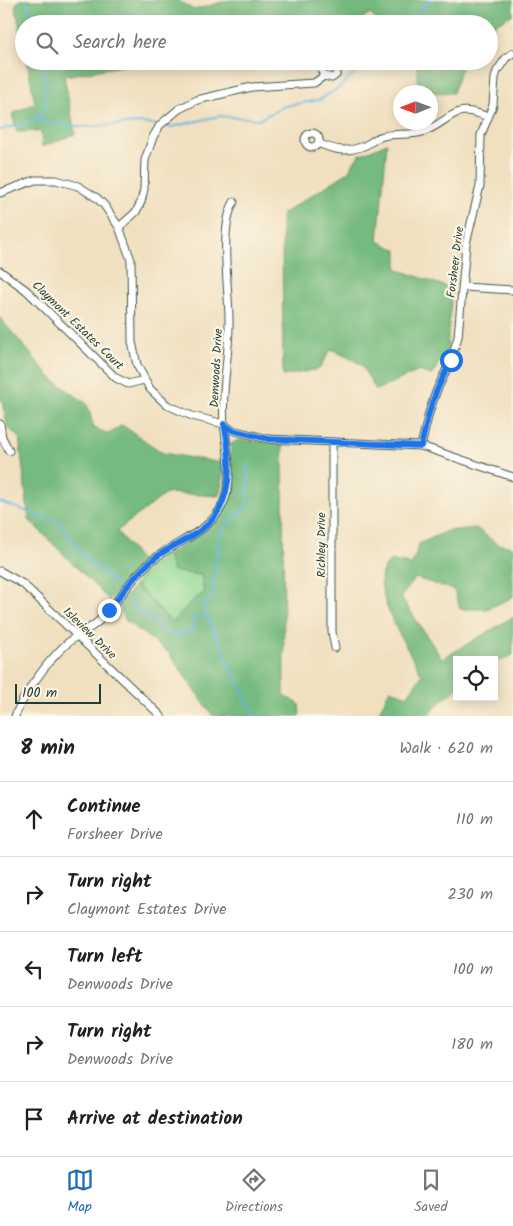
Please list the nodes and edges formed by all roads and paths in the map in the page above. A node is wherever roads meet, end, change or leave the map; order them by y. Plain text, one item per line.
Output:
1 (513, 53) edge
2 (498, 70) edge
3 (498, 70) edge
4 (324, 76) dead end
5 (488, 117) junction
6 (318, 143) dead end
7 (0, 193) edge
8 (234, 202) dead end
9 (119, 227) junction
10 (0, 271) edge
11 (463, 287) junction
12 (513, 290) edge
13 (144, 380) junction
14 (0, 424) edge
15 (224, 424) junction
16 (332, 442) junction
17 (421, 446) junction
18 (9, 451) dead end
19 (513, 477) edge
20 (0, 571) edge
21 (77, 636) junction
22 (335, 648) dead end
23 (15, 716) edge
24 (161, 716) edge

1 - 2 street, Forsheer Drive
3 - 5 street, Forsheer Drive
4 - 9 street
5 - 6 street
5 - 11 street, Forsheer Drive
7 - 9 street
8 - 15 street, Denwoods Drive
9 - 13 street
10 - 13 street, Claymont Estates Court
11 - 12 street
11 - 17 street, Forsheer Drive
13 - 15 street
14 - 18 street
15 - 16 street
15 - 21 street, Denwoods Drive
16 - 17 street
16 - 22 street, Richley Drive
17 - 19 street
20 - 21 street, Isleview Drive
21 - 23 street, Denwoods Drive
21 - 24 street, Isleview Drive

